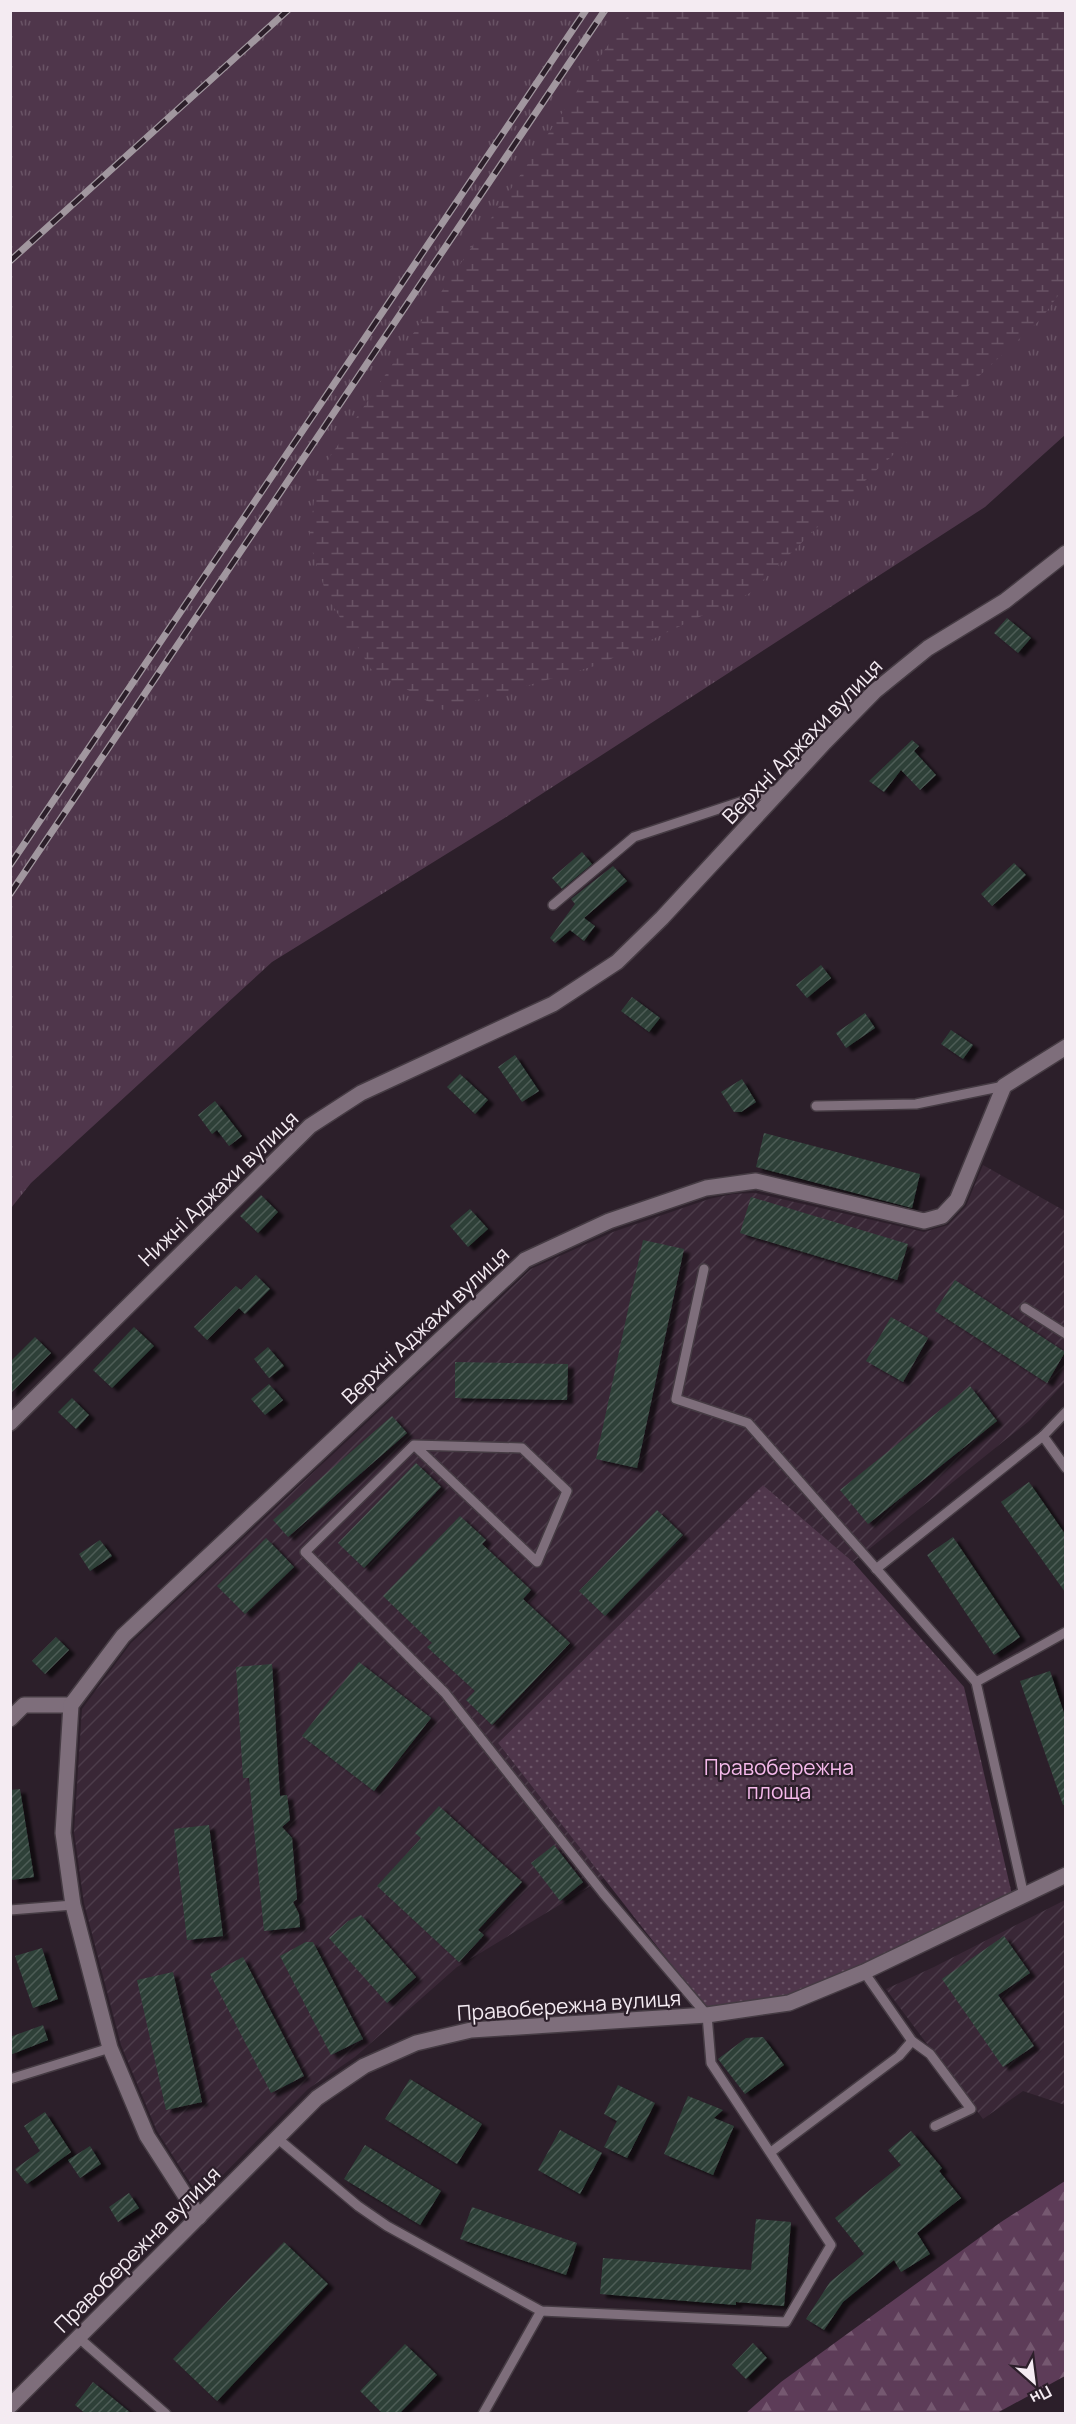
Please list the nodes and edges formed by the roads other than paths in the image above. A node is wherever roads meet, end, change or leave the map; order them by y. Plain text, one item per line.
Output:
1 (1065, 553) edge
2 (783, 788) junction
3 (553, 905) dead end
4 (617, 962) joint
5 (1065, 1047) edge
6 (1004, 1086) junction
7 (816, 1106) dead end
8 (704, 1269) dead end
9 (1025, 1308) dead end
10 (1065, 1334) edge
11 (1065, 1412) edge
12 (10, 1424) edge
13 (1043, 1436) junction
14 (414, 1446) junction
15 (1065, 1468) edge
16 (876, 1569) junction
17 (1065, 1632) edge
18 (976, 1682) junction
19 (71, 1705) junction
20 (10, 1719) edge
21 (1065, 1875) edge
22 (1024, 1896) junction
23 (73, 1905) junction
24 (10, 1910) edge
25 (864, 1972) junction
26 (708, 2015) junction
27 (912, 2042) junction
28 (110, 2048) junction
29 (10, 2079) edge
30 (935, 2126) dead end
31 (277, 2138) junction
32 (771, 2152) junction
33 (199, 2217) junction
34 (542, 2311) junction
35 (79, 2338) junction
36 (10, 2406) edge
37 (166, 2414) edge
38 (483, 2414) edge

1 - 2 street, Верхні Аджахи вулиця
2 - 3 lane
2 - 4 street, Верхні Аджахи вулиця
4 - 12 street, Нижні Аджахи вулиця
5 - 6 street
6 - 7 lane
6 - 19 street, Верхні Аджахи вулиця
8 - 16 lane
9 - 10 lane
11 - 13 lane
13 - 15 lane
13 - 16 lane
14 - 14 lane
14 - 26 lane
16 - 18 lane
17 - 18 lane
18 - 22 lane
19 - 20 street
19 - 23 street
21 - 22 street, Правобережна вулиця
22 - 25 street, Правобережна вулиця
23 - 24 lane
23 - 28 street
25 - 26 street, Правобережна вулиця
25 - 27 lane
26 - 31 street, Правобережна вулиця
26 - 32 lane
27 - 30 lane
27 - 32 lane
28 - 29 lane
28 - 33 street
31 - 33 street, Правобережна вулиця
31 - 34 lane
32 - 34 lane
33 - 35 street, Правобережна вулиця
34 - 38 lane
35 - 36 street, Правобережна вулиця
35 - 37 lane

